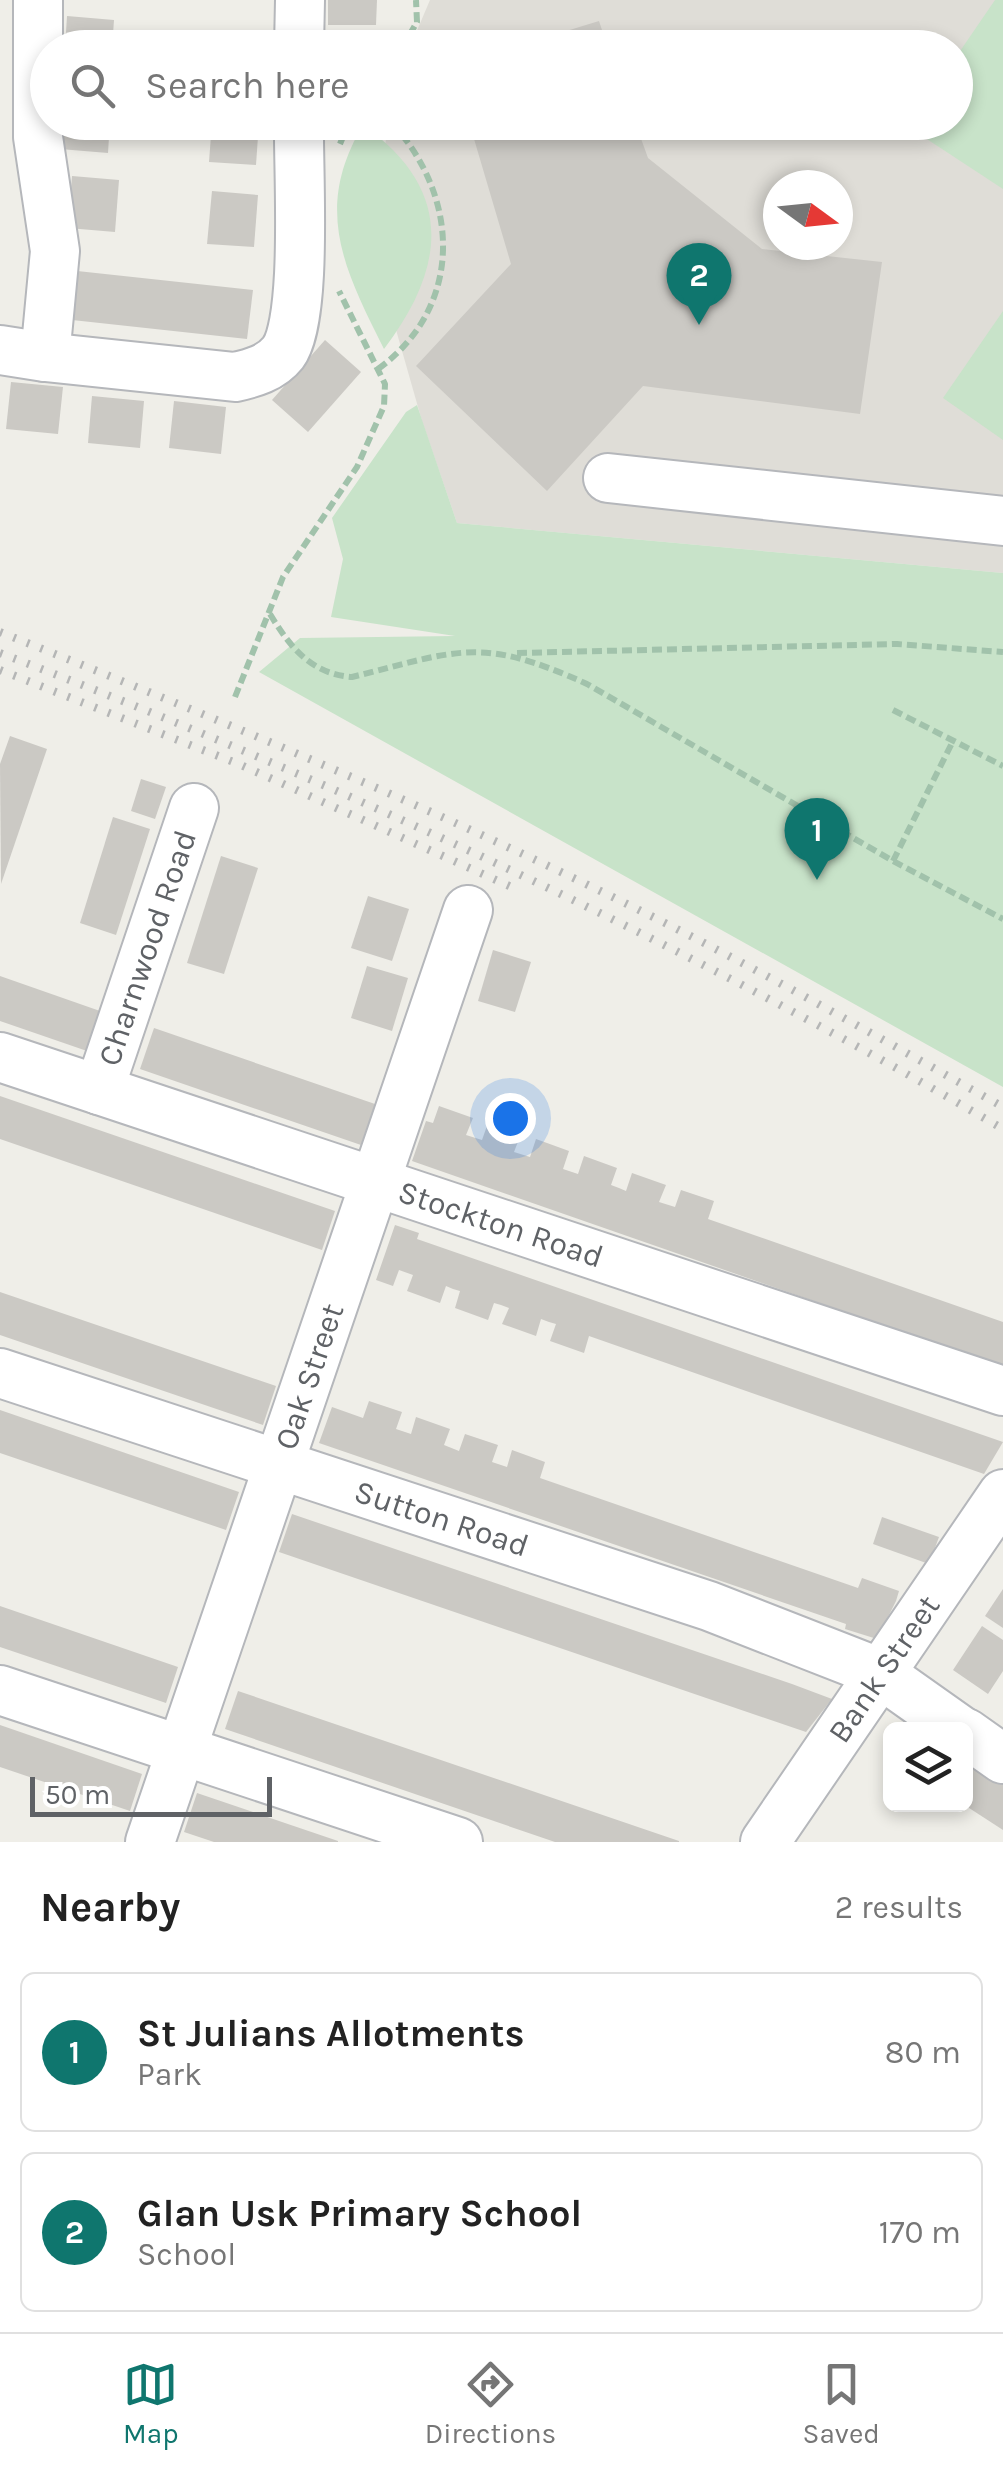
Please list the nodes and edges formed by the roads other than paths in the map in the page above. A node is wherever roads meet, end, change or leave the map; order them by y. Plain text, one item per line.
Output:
1 (38, 0) edge
2 (300, 0) edge
3 (38, 30) edge
4 (299, 30) edge
5 (38, 140) edge
6 (299, 140) edge
7 (22, 354) edge
8 (608, 478) dead end
9 (1003, 521) edge
10 (194, 808) dead end
11 (468, 910) dead end
12 (0, 1057) edge
13 (100, 1090) junction
14 (375, 1182) junction
15 (0, 1373) edge
16 (1003, 1391) edge
17 (279, 1464) junction
18 (1003, 1494) edge
19 (878, 1672) junction
20 (0, 1690) edge
21 (950, 1722) edge
22 (973, 1738) edge
23 (181, 1751) junction
24 (1003, 1759) edge
25 (150, 1842) edge
26 (458, 1842) edge
27 (765, 1842) edge

1 - 3 street
2 - 4 street
5 - 7 street
6 - 7 street
8 - 9 street
10 - 13 street, Charnwood Road
11 - 14 street, Oak Street
12 - 13 street, Stockton Road
13 - 14 street, Stockton Road
14 - 16 street, Stockton Road
14 - 17 street, Oak Street
15 - 17 street, Sutton Road
17 - 19 street, Sutton Road
17 - 23 street, Oak Street
18 - 19 street, Bank Street
19 - 21 street, Sutton Road
19 - 27 street, Bank Street
20 - 23 street
22 - 24 street, Sutton Road
23 - 25 street, Oak Street
23 - 26 street

